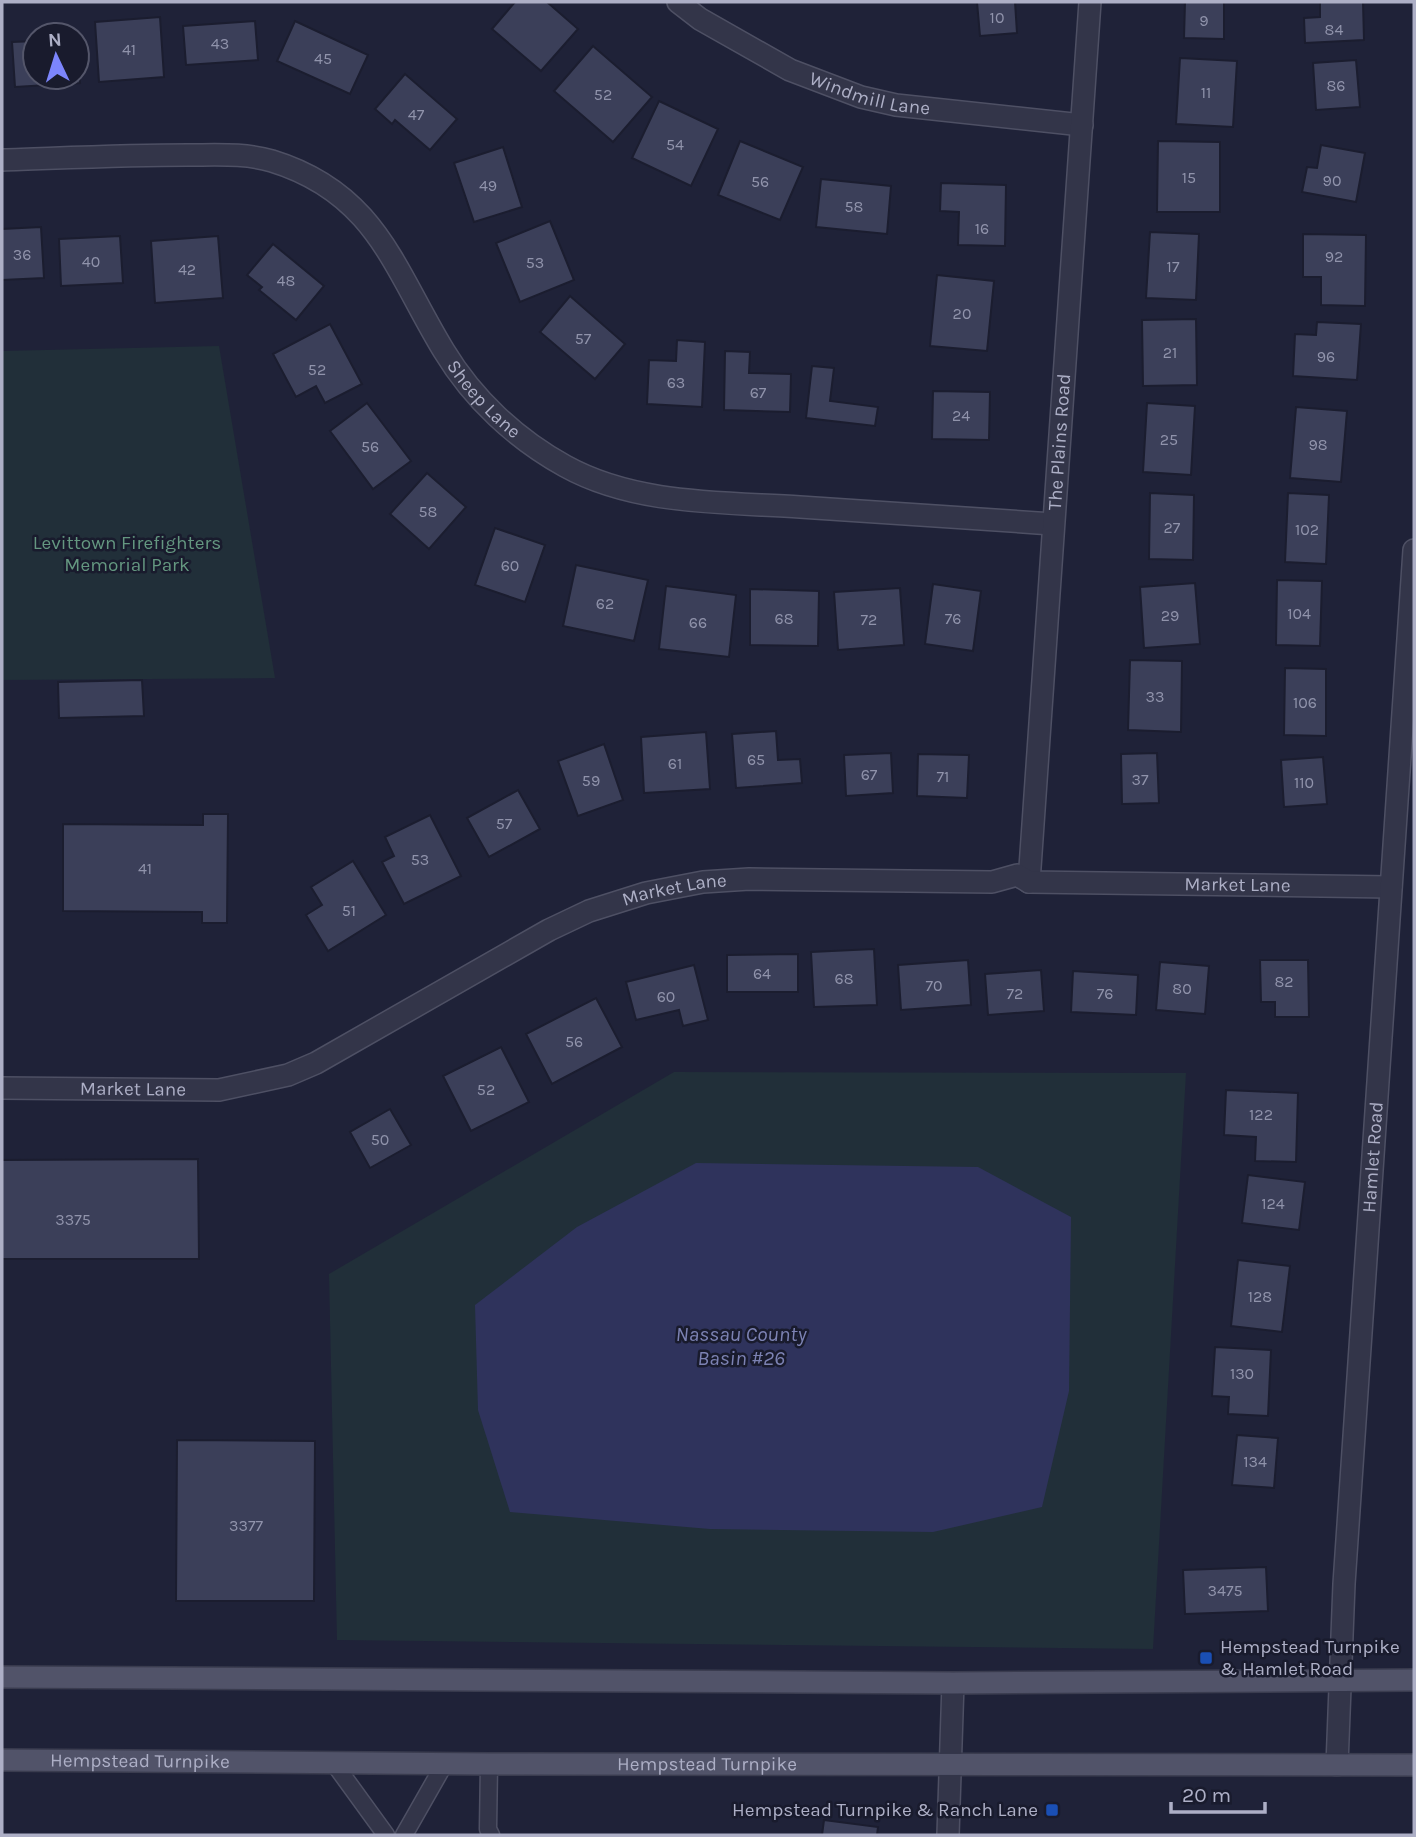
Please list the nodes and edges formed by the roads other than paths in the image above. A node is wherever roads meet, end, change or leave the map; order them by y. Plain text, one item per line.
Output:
1 (678, 2) edge
2 (1090, 2) edge
3 (1082, 125) junction
4 (2, 160) edge
5 (1053, 524) junction
6 (1414, 550) edge
7 (1030, 882) junction
8 (1391, 887) junction
9 (2, 1088) edge
10 (2, 1677) edge
11 (1414, 1680) edge
12 (1340, 1681) junction
13 (953, 1683) junction
14 (2, 1760) edge
15 (333, 1762) junction
16 (445, 1763) junction
17 (952, 1763) junction
18 (489, 1764) junction
19 (1337, 1765) junction
20 (1414, 1765) edge
21 (386, 1835) edge
22 (404, 1835) edge
23 (491, 1835) edge
24 (948, 1835) edge

1 - 3 street, Windmill Lane
2 - 3 street, The Plains Road
3 - 5 street, The Plains Road
4 - 5 street, Sheep Lane
5 - 7 street, The Plains Road
6 - 8 street, Hamlet Road
7 - 8 street, Market Lane
7 - 9 street, Market Lane
8 - 12 street, Hamlet Road
10 - 13 main road
11 - 12 main road
12 - 13 main road
12 - 19 street, Hamlet Road
13 - 17 street
14 - 15 main road, Hempstead Turnpike
15 - 16 main road, Hempstead Turnpike
15 - 21 lane
16 - 18 main road, Hempstead Turnpike
16 - 22 lane
17 - 18 main road, Hempstead Turnpike
17 - 19 main road, Hempstead Turnpike
17 - 24 street
18 - 23 lane
19 - 20 main road, Hempstead Turnpike

